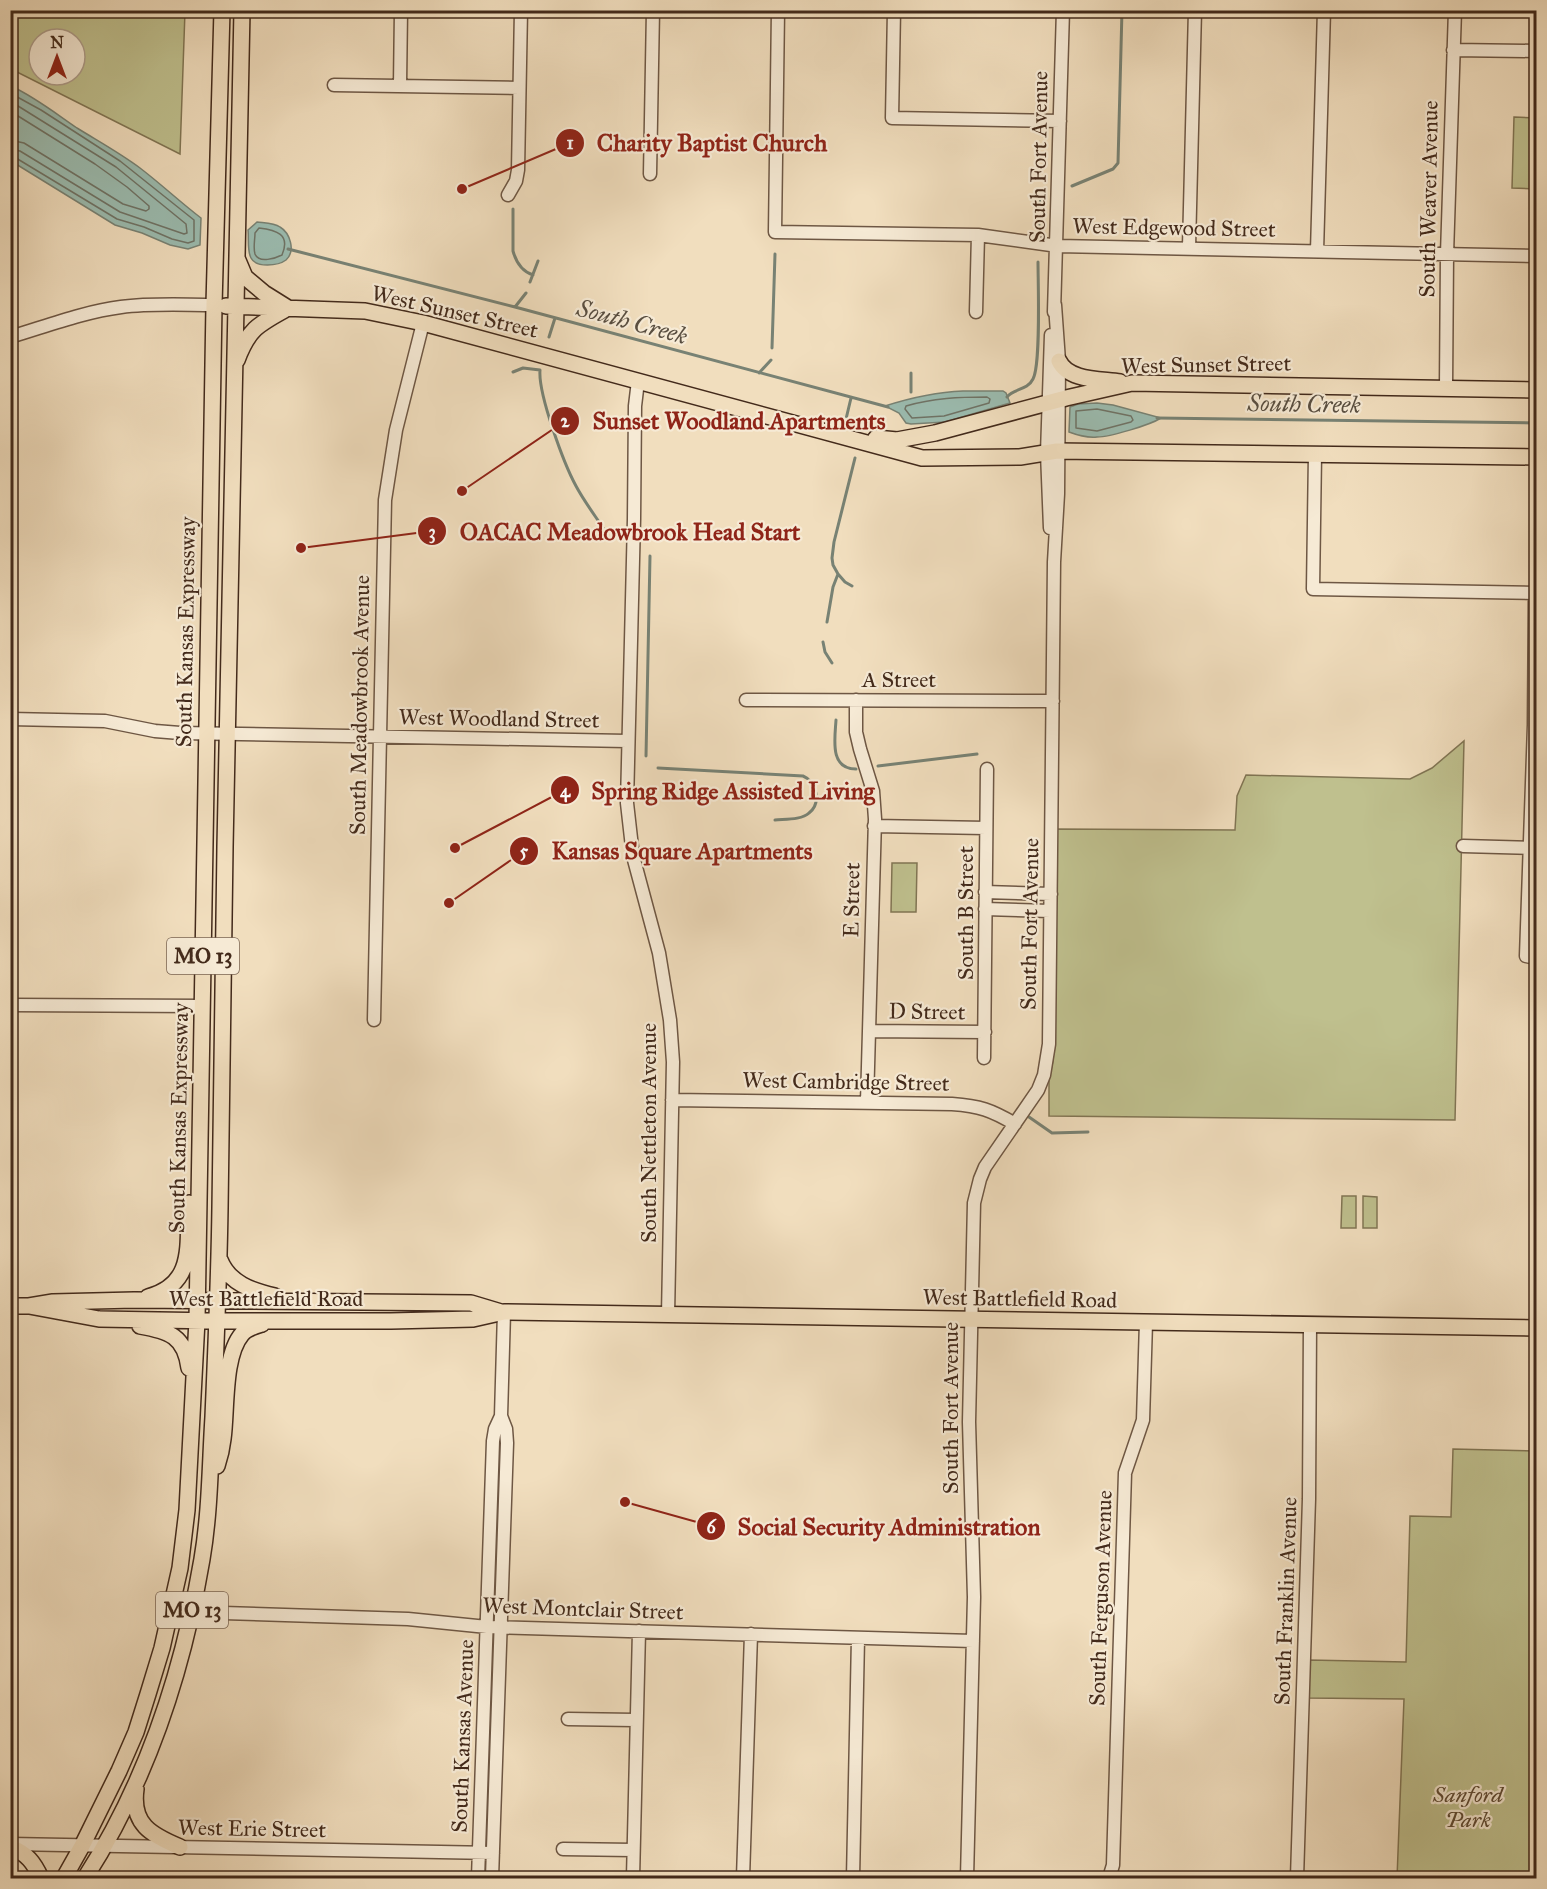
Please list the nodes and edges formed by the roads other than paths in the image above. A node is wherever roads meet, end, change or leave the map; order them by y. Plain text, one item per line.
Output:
1 (222, 10) edge
2 (242, 10) edge
3 (401, 10) edge
4 (521, 10) edge
5 (653, 10) edge
6 (778, 10) edge
7 (894, 10) edge
8 (1063, 10) edge
9 (1195, 10) edge
10 (1324, 10) edge
11 (1455, 10) edge
12 (1453, 50) junction
13 (1536, 51) edge
14 (334, 85) dead end
15 (400, 85) junction
16 (519, 88) junction
17 (1060, 121) junction
18 (650, 174) dead end
19 (508, 195) dead end
20 (978, 235) junction
21 (1058, 246) junction
22 (1189, 247) junction
23 (1317, 251) junction
24 (1447, 254) junction
25 (235, 255) junction
26 (1536, 256) edge
27 (213, 305) junction
28 (1055, 305) junction
29 (234, 306) junction
30 (288, 308) junction
31 (976, 312) dead end
32 (423, 323) junction
33 (10, 337) edge
34 (1059, 361) junction
35 (233, 369) junction
36 (638, 381) junction
37 (1132, 383) junction
38 (1446, 388) junction
39 (1536, 390) edge
40 (1053, 402) junction
41 (846, 436) junction
42 (1052, 452) junction
43 (1315, 454) junction
44 (1536, 457) edge
45 (1536, 593) edge
46 (746, 700) dead end
47 (856, 700) junction
48 (1053, 701) junction
49 (10, 719) edge
50 (1535, 725) edge
51 (206, 734) junction
52 (226, 734) junction
53 (380, 737) junction
54 (627, 741) junction
55 (987, 769) dead end
56 (874, 826) junction
57 (986, 828) junction
58 (1463, 846) dead end
59 (1533, 848) edge
60 (985, 892) junction
61 (1051, 894) junction
62 (985, 909) junction
63 (1050, 911) junction
64 (1531, 957) edge
65 (10, 1005) edge
66 (202, 1006) junction
67 (374, 1020) dead end
68 (869, 1031) junction
69 (985, 1032) junction
70 (984, 1058) dead end
71 (672, 1100) junction
72 (867, 1102) junction
73 (201, 1124) junction
74 (1015, 1124) junction
75 (219, 1257) junction
76 (134, 1300) junction
77 (197, 1301) junction
78 (218, 1301) junction
79 (325, 1302) junction
80 (10, 1306) edge
81 (29, 1306) junction
82 (504, 1312) junction
83 (668, 1315) junction
84 (99, 1319) junction
85 (197, 1320) junction
86 (971, 1320) junction
87 (218, 1321) junction
88 (273, 1322) junction
89 (1146, 1322) junction
90 (1310, 1324) junction
91 (1536, 1328) edge
92 (501, 1416) junction
93 (191, 1456) junction
94 (209, 1492) junction
95 (191, 1612) junction
96 (486, 1627) junction
97 (500, 1628) junction
98 (639, 1631) junction
99 (751, 1634) junction
100 (858, 1638) junction
101 (973, 1641) junction
102 (568, 1719) dead end
103 (635, 1720) junction
104 (137, 1780) junction
105 (10, 1845) edge
106 (82, 1846) junction
107 (105, 1846) junction
108 (180, 1848) junction
109 (563, 1849) dead end
110 (633, 1850) junction
111 (479, 1853) junction
112 (493, 1853) junction
113 (41, 1878) edge
114 (64, 1878) edge
115 (85, 1878) edge
116 (478, 1878) edge
117 (492, 1878) edge
118 (633, 1878) edge
119 (743, 1878) edge
120 (853, 1878) edge
121 (967, 1878) edge
122 (1109, 1878) edge
123 (1297, 1878) edge

1 - 27 main road, South Kansas Expressway / MO 13
2 - 25 main road, South Kansas Expressway / MO 13
3 - 15 street
4 - 16 street
5 - 18 street
6 - 20 street, West Edgewood Street
7 - 17 street
8 - 17 street, South Fort Avenue
9 - 22 street
10 - 23 street
11 - 12 street, South Weaver Avenue
12 - 13 street
12 - 24 street, South Weaver Avenue
14 - 15 street
15 - 16 street
16 - 19 street
17 - 21 street, South Fort Avenue
20 - 21 street, West Edgewood Street
20 - 31 street
21 - 22 street, West Edgewood Street
21 - 28 street, South Fort Avenue
22 - 23 street, West Edgewood Street
23 - 24 street, West Edgewood Street
24 - 26 street, West Edgewood Street
24 - 38 street, South Weaver Avenue
25 - 29 main road, South Kansas Expressway / MO 13
25 - 30 main road
27 - 29 main road, West Sunset Street
27 - 33 street, West Sunset Street
27 - 51 main road, South Kansas Expressway / MO 13
28 - 34 street, South Fort Avenue
28 - 40 street, South Fort Avenue
29 - 30 main road, West Sunset Street
29 - 35 main road, South Kansas Expressway / MO 13
30 - 32 main road, West Sunset Street
30 - 35 main road
32 - 36 main road, West Sunset Street
32 - 53 street, South Meadowbrook Avenue
34 - 37 main road
34 - 40 street, South Fort Avenue
35 - 52 main road, South Kansas Expressway / MO 13
36 - 41 main road, West Sunset Street
36 - 54 street, South Nettleton Avenue
37 - 38 main road, West Sunset Street
37 - 40 main road, West Sunset Street
38 - 39 main road, West Sunset Street
40 - 41 main road, West Sunset Street
40 - 42 street, South Fort Avenue
41 - 42 main road, West Sunset Street
42 - 43 main road, West Sunset Street
42 - 48 street, South Fort Avenue
43 - 44 main road, West Sunset Street
43 - 45 street
45 - 50 street
46 - 47 street, A Street
47 - 48 street, A Street
47 - 56 street, E Street
48 - 61 street, South Fort Avenue
49 - 51 street, West Woodland Street
50 - 59 street
51 - 52 street, West Woodland Street
51 - 66 main road, South Kansas Expressway / MO 13
52 - 53 street, West Woodland Street
52 - 75 main road, South Kansas Expressway / MO 13
53 - 54 street, West Woodland Street
53 - 67 street, South Meadowbrook Avenue
54 - 71 street, South Nettleton Avenue
55 - 57 street, South B Street
56 - 57 street
56 - 68 street, E Street
57 - 60 street, South B Street
58 - 59 street
59 - 64 street
60 - 61 street
60 - 62 street, South B Street
61 - 63 street, South Fort Avenue
62 - 63 street
62 - 69 street, South B Street
63 - 74 street, South Fort Avenue
65 - 66 street
66 - 73 main road, South Kansas Expressway / MO 13
68 - 69 street, D Street
68 - 72 street, E Street
69 - 70 street, South B Street
71 - 72 street, West Cambridge Street
71 - 83 street, South Nettleton Avenue
72 - 74 street, West Cambridge Street
73 - 76 main road
73 - 77 main road, South Kansas Expressway / MO 13
74 - 86 street, South Fort Avenue
75 - 78 main road, South Kansas Expressway / MO 13
75 - 79 main road
76 - 77 main road, West Battlefield Road
76 - 81 main road, West Battlefield Road
77 - 78 main road, West Battlefield Road
77 - 85 main road, South Kansas Expressway / MO 13
78 - 79 main road, West Battlefield Road
78 - 87 main road, South Kansas Expressway / MO 13
79 - 82 main road, West Battlefield Road
80 - 81 main road, West Battlefield Road
81 - 84 main road, West Battlefield Road
82 - 83 main road, West Battlefield Road
82 - 88 main road, West Battlefield Road
82 - 92 street, South Kansas Avenue
83 - 86 main road, West Battlefield Road
84 - 85 main road, West Battlefield Road
84 - 93 main road
85 - 87 main road, West Battlefield Road
85 - 93 main road, South Kansas Expressway / MO 13
86 - 89 main road, West Battlefield Road
86 - 101 street, South Fort Avenue
87 - 88 main road, West Battlefield Road
87 - 94 main road, South Kansas Expressway / MO 13
88 - 94 main road
89 - 90 main road, West Battlefield Road
89 - 122 street, South Ferguson Avenue
90 - 91 main road, West Battlefield Road
90 - 123 street, South Franklin Avenue
92 - 96 street, South Kansas Avenue
92 - 97 street, South Kansas Avenue
93 - 106 main road, South Kansas Expressway / MO 13
94 - 95 main road, South Kansas Expressway / MO 13
95 - 96 street, West Montclair Street
95 - 104 main road, South Kansas Expressway / MO 13
96 - 97 street, West Montclair Street
96 - 111 street, South Kansas Avenue
97 - 98 street, West Montclair Street
97 - 112 street, South Kansas Avenue
98 - 99 street, West Montclair Street
98 - 103 street
99 - 100 street, West Montclair Street
99 - 119 street
100 - 101 street, West Montclair Street
100 - 120 street
101 - 121 street, South Fort Avenue
102 - 103 street
103 - 110 street
104 - 107 main road, South Kansas Expressway / MO 13
104 - 108 main road
105 - 106 street, West Erie Street
105 - 113 main road
106 - 107 street, West Erie Street
106 - 114 main road, South Kansas Expressway / MO 13
107 - 108 street, West Erie Street
107 - 115 main road, South Kansas Expressway / MO 13
108 - 111 street, West Erie Street
109 - 110 street
110 - 118 street
111 - 112 street, West Erie Street
111 - 116 street, South Kansas Avenue
112 - 117 street, South Kansas Avenue

